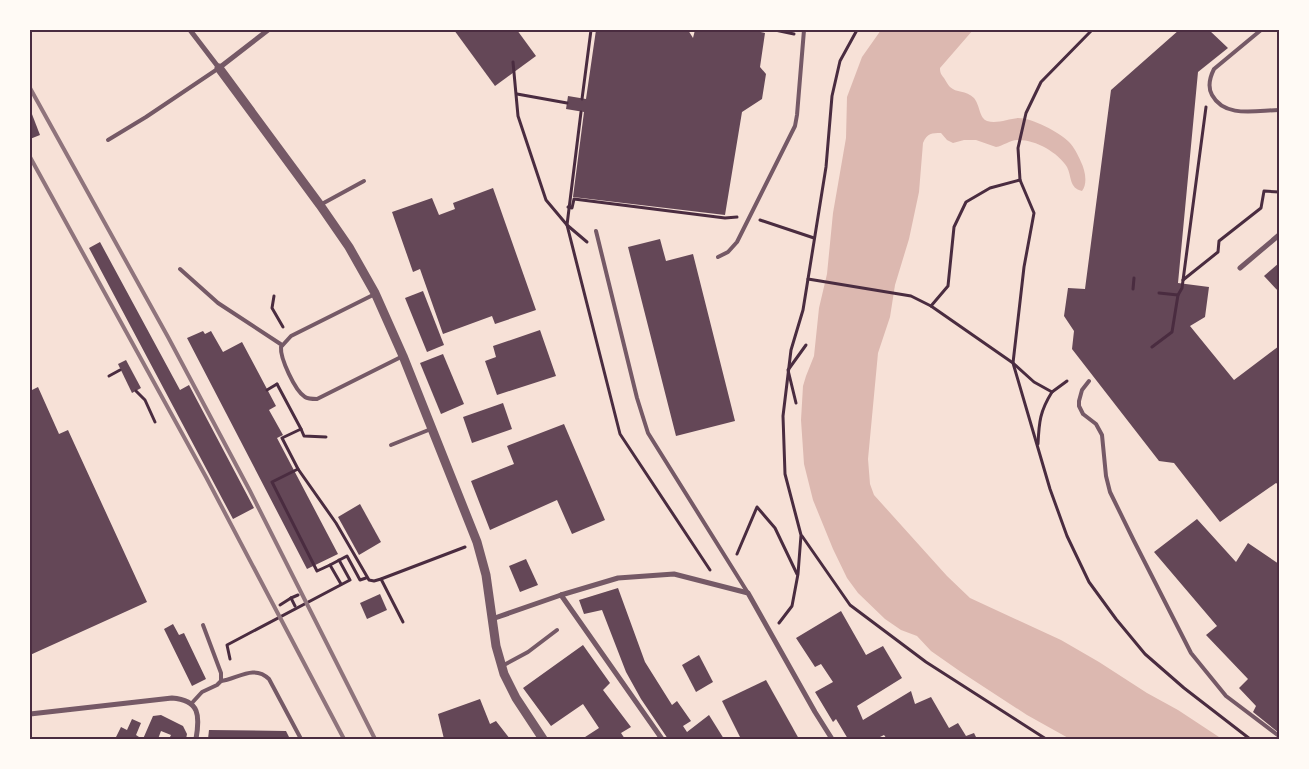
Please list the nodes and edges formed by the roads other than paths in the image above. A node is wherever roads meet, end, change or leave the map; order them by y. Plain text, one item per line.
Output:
1 (190, 30) edge
2 (268, 30) edge
3 (804, 30) edge
4 (1261, 30) edge
5 (220, 68) junction
6 (1279, 110) edge
7 (108, 140) dead end
8 (364, 181) dead end
9 (320, 205) junction
10 (596, 231) dead end
11 (1279, 235) edge
12 (718, 257) dead end
13 (1240, 268) dead end
14 (180, 269) dead end
15 (375, 294) junction
16 (282, 346) junction
17 (403, 356) junction
18 (1088, 382) dead end
19 (432, 429) junction
20 (392, 445) dead end
21 (748, 593) junction
22 (561, 595) junction
23 (492, 619) junction
24 (203, 625) dead end
25 (557, 630) dead end
26 (502, 666) junction
27 (221, 681) junction
28 (191, 704) junction
29 (30, 714) edge
30 (1279, 736) edge
31 (196, 739) edge
32 (301, 739) edge
33 (543, 739) edge
34 (662, 739) edge
35 (832, 739) edge

1 - 5 street
2 - 5 street
3 - 12 lane
4 - 6 lane
5 - 7 lane
5 - 9 street
8 - 9 lane
9 - 15 street
10 - 21 lane
11 - 13 street
14 - 16 lane
15 - 16 lane
15 - 17 street
16 - 17 lane
17 - 19 street
18 - 30 lane
19 - 20 lane
19 - 23 street
21 - 22 street
21 - 35 street
22 - 23 street
22 - 34 street
23 - 26 street
24 - 27 lane
25 - 26 lane
26 - 33 street
27 - 28 lane
27 - 32 lane
28 - 29 street
28 - 31 street

